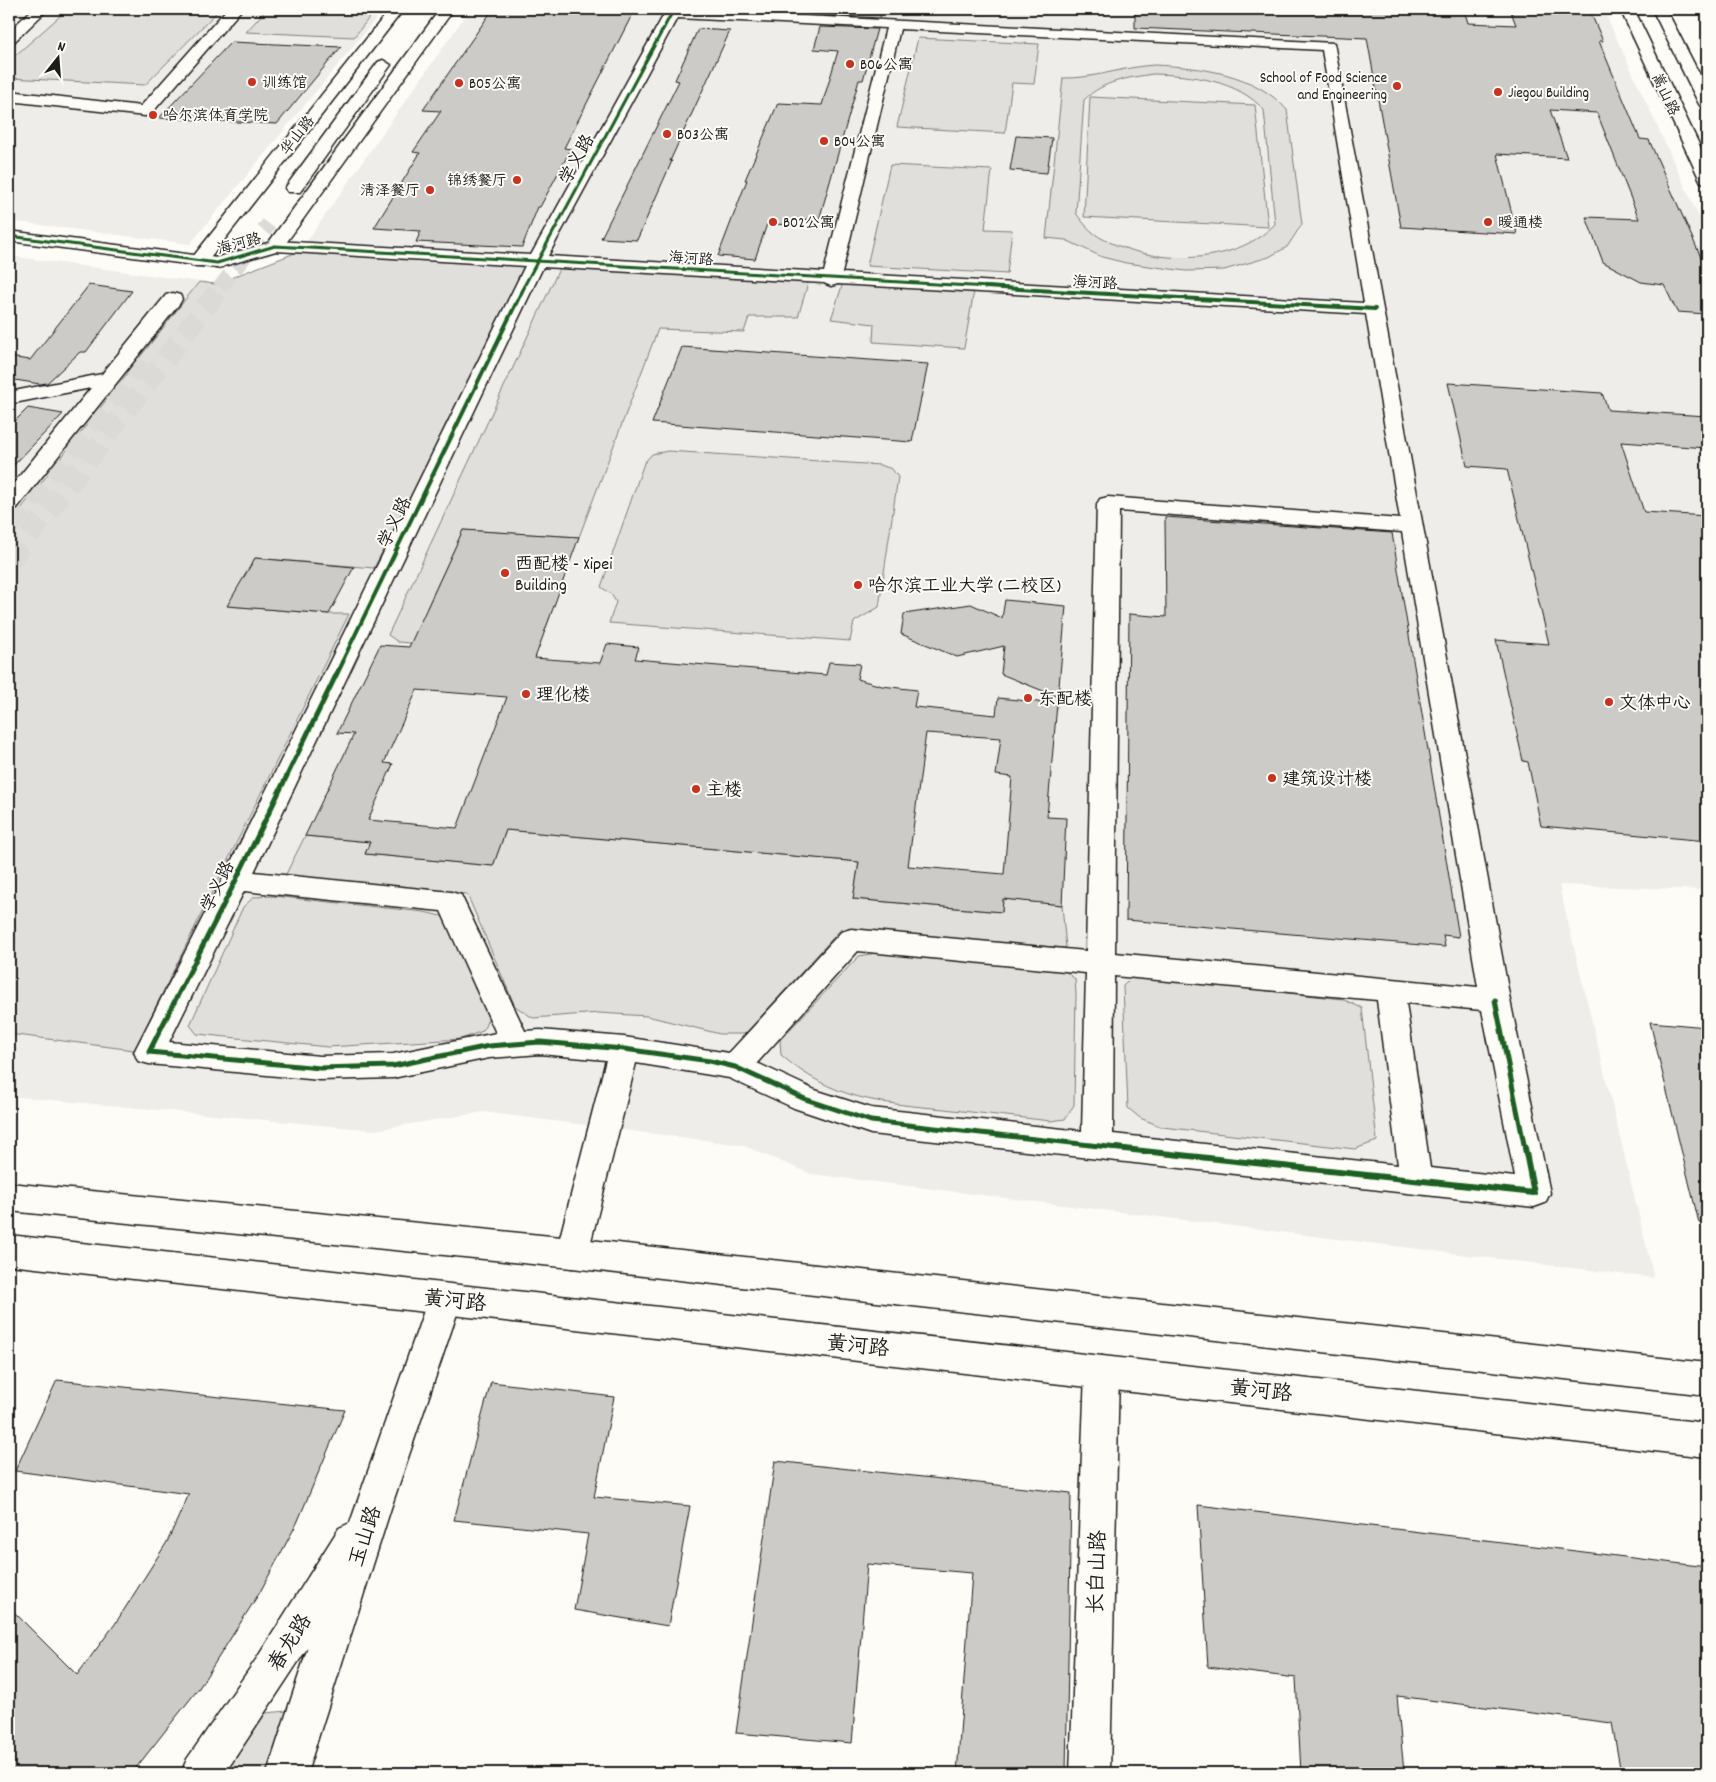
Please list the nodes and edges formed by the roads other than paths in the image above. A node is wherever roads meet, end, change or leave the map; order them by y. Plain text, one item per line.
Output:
1 (41, 9) edge
2 (234, 9) edge
3 (397, 9) edge
4 (410, 9) edge
5 (447, 9) edge
6 (1627, 9) edge
7 (1659, 9) edge
8 (673, 11) edge
9 (894, 24) junction
10 (9, 40) edge
11 (391, 54) dead end
12 (9, 96) edge
13 (1707, 104) edge
14 (1707, 178) edge
15 (285, 200) tunnel mouth
16 (261, 207) tunnel mouth
17 (9, 236) edge
18 (275, 246) junction
19 (537, 260) junction
20 (198, 262) junction
21 (831, 280) junction
22 (173, 299) dead end
23 (1374, 309) junction
24 (109, 379) junction
25 (9, 398) edge
26 (9, 503) edge
27 (1412, 526) junction
28 (236, 880) junction
29 (1101, 963) junction
30 (1390, 990) junction
31 (1495, 1000) junction
32 (516, 1044) junction
33 (624, 1049) junction
34 (735, 1067) junction
35 (1097, 1146) junction
36 (1416, 1180) junction
37 (9, 1197) edge
38 (9, 1250) edge
39 (572, 1253) junction
40 (445, 1299) junction
41 (1102, 1372) junction
42 (1707, 1379) edge
43 (1707, 1440) edge
44 (373, 1508) junction
45 (201, 1773) edge
46 (287, 1773) edge
47 (1090, 1773) edge

1 - 10 street
2 - 12 street
3 - 20 street, 华山路
4 - 16 street
5 - 18 street
6 - 14 street, 嵩山路
7 - 13 street, 嵩山路
8 - 9 street
8 - 19 street, 学义路
9 - 21 street
9 - 23 street
11 - 15 street, 华山路
17 - 20 street, 海河路
18 - 19 street, 海河路
18 - 20 street, 海河路
19 - 21 street, 海河路
19 - 28 street, 学义路
21 - 23 street, 海河路
22 - 24 street
23 - 27 street
24 - 25 street
24 - 26 street
27 - 29 street
27 - 31 street
28 - 32 street
28 - 32 street, 学义路
29 - 30 street
29 - 34 street
29 - 35 street
30 - 31 street
30 - 36 street
31 - 36 street
32 - 33 street
33 - 34 street
33 - 39 street
34 - 35 street
35 - 36 street
37 - 39 street
38 - 40 street, 黄河路
39 - 42 street
40 - 41 street, 黄河路
40 - 44 street, 玉山路
41 - 43 street, 黄河路
41 - 47 street, 长白山路
44 - 45 street, 春龙路
44 - 46 street, 玉山路

